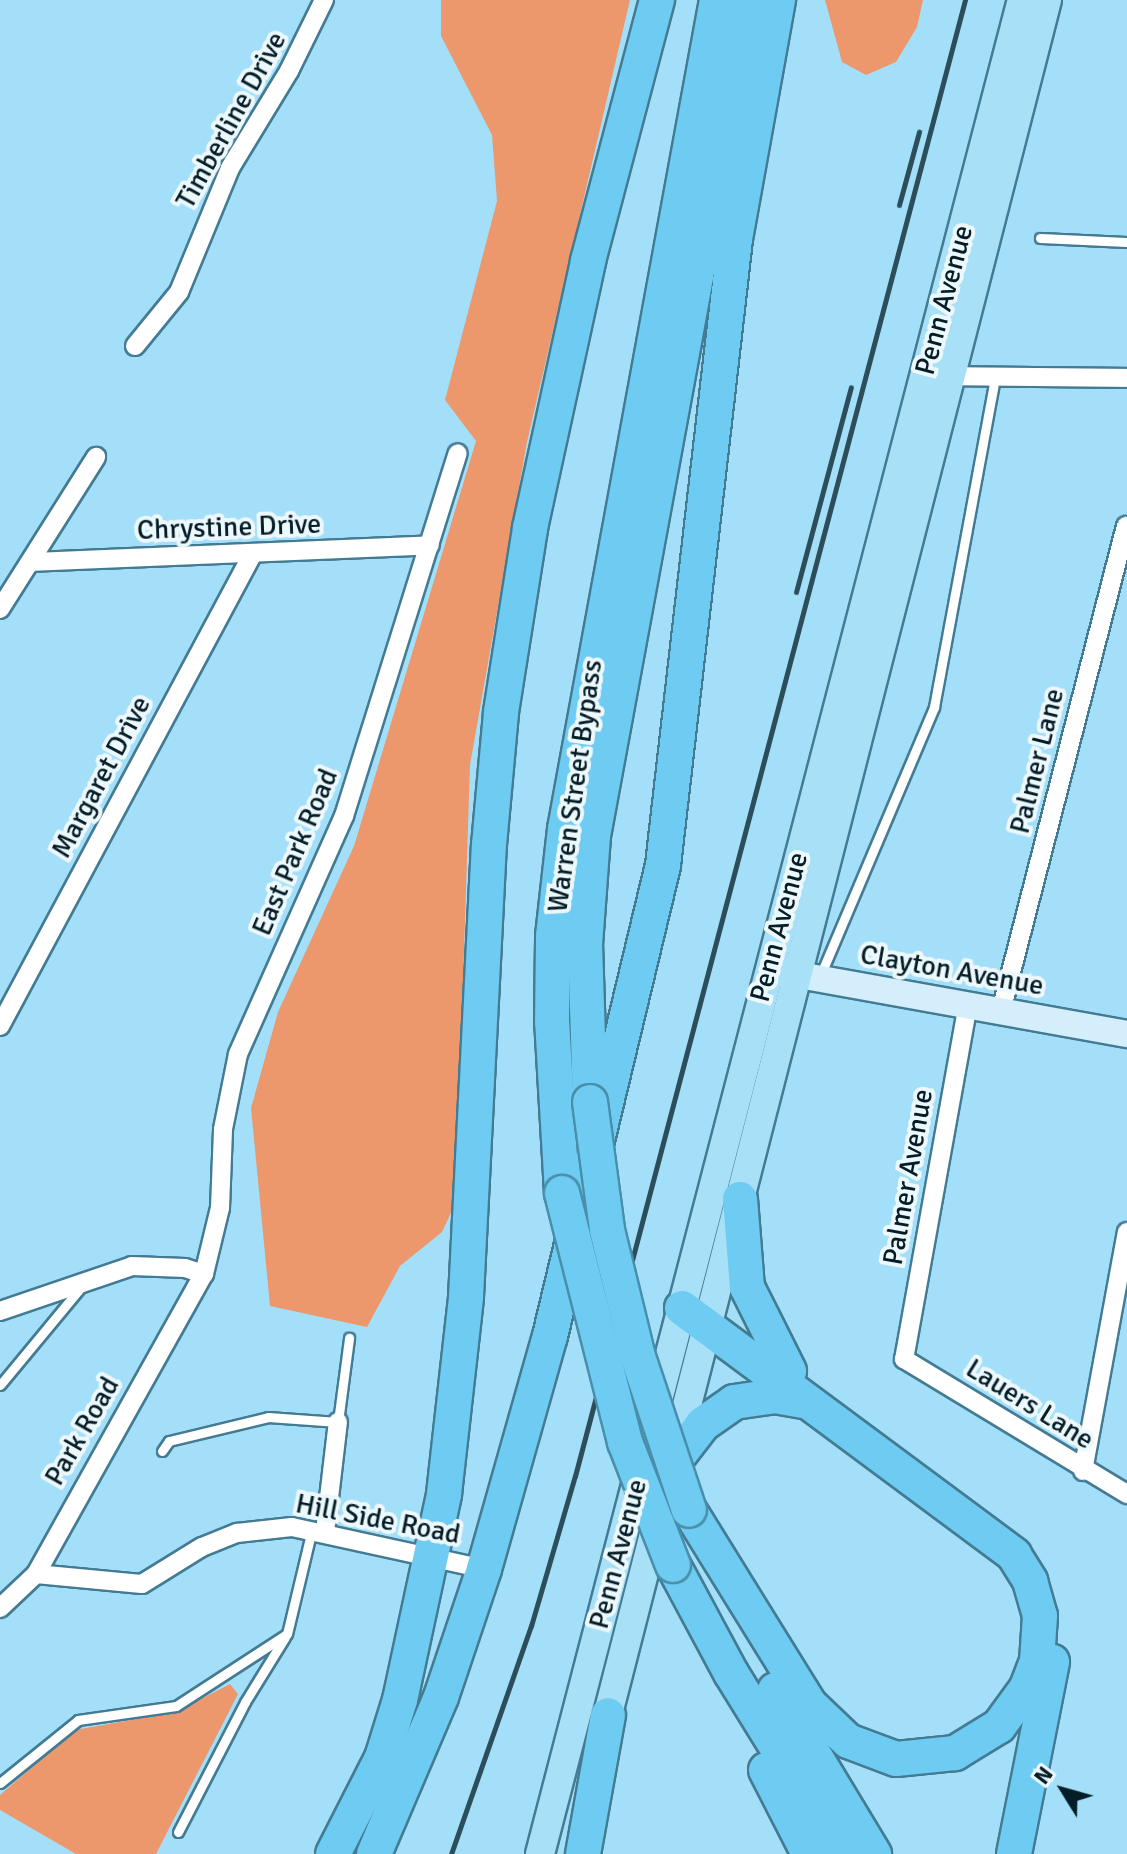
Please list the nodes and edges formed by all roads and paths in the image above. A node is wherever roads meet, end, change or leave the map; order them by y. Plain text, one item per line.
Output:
1 (324, 0) edge
2 (657, 0) edge
3 (717, 0) edge
4 (747, 0) edge
5 (778, 0) edge
6 (1022, 0) edge
7 (1047, 0) edge
8 (1040, 238) dead end
9 (1127, 242) edge
10 (135, 346) dead end
11 (937, 374) junction
12 (995, 377) junction
13 (1127, 378) edge
14 (458, 453) dead end
15 (96, 457) dead end
16 (1126, 526) edge
17 (430, 545) junction
18 (252, 555) junction
19 (31, 562) junction
20 (0, 609) edge
21 (766, 969) junction
22 (807, 977) junction
23 (968, 1004) junction
24 (1001, 1011) junction
25 (0, 1026) edge
26 (1127, 1034) edge
27 (740, 1199) junction
28 (1127, 1232) edge
29 (204, 1274) junction
30 (88, 1278) junction
31 (0, 1311) edge
32 (701, 1318) junction
33 (349, 1338) dead end
34 (904, 1359) joint
35 (789, 1371) junction
36 (0, 1385) edge
37 (805, 1402) junction
38 (338, 1422) junction
39 (162, 1451) dead end
40 (673, 1463) junction
41 (1083, 1471) junction
42 (1127, 1494) edge
43 (689, 1510) junction
44 (318, 1531) junction
45 (430, 1554) junction
46 (673, 1565) junction
47 (484, 1569) junction
48 (36, 1574) junction
49 (0, 1608) edge
50 (287, 1634) junction
51 (608, 1715) junction
52 (0, 1783) edge
53 (178, 1832) dead end
54 (333, 1854) edge
55 (374, 1854) edge
56 (540, 1854) edge
57 (572, 1854) edge
58 (583, 1854) edge
59 (809, 1854) edge
60 (843, 1854) edge
61 (874, 1854) edge
62 (1014, 1854) edge

1 - 10 street, Timberline Drive
2 - 45 highway
3 - 46 highway, Warren Street Bypass, bridge
4 - 43 highway, Warren Street Bypass, bridge
5 - 47 highway
6 - 11 main road, Penn Avenue
7 - 11 main road, Penn Avenue
8 - 9 lane
11 - 12 street
11 - 21 main road, Penn Avenue
11 - 22 main road, Penn Avenue
12 - 13 street
12 - 22 lane
14 - 17 street, East Park Road
15 - 19 street
16 - 24 street, Palmer Lane
17 - 18 street, Chrystine Drive
17 - 29 street, East Park Road
18 - 19 street, Chrystine Drive
18 - 25 street, Margaret Drive
19 - 20 street
21 - 22 street, Clayton Avenue
21 - 32 main road, Penn Avenue
22 - 23 street, Clayton Avenue
22 - 27 main road, Penn Avenue
23 - 24 street, Clayton Avenue
23 - 34 street, Palmer Avenue
24 - 26 street, Clayton Avenue
27 - 32 main road, Penn Avenue
27 - 35 highway
28 - 41 street
29 - 30 street
29 - 48 street, Park Road
30 - 31 street
30 - 36 lane
32 - 35 highway
32 - 37 highway
32 - 40 main road, Penn Avenue
32 - 56 main road, Penn Avenue
33 - 38 lane
34 - 41 street, Lauers Lane
35 - 62 highway
37 - 40 highway
37 - 43 highway
38 - 39 lane
38 - 44 street
40 - 51 main road, Penn Avenue
41 - 42 street, Lauers Lane
43 - 61 highway
44 - 45 street, Hill Side Road
44 - 48 street, Hill Side Road
44 - 50 lane
45 - 47 street, Hill Side Road
45 - 54 highway
46 - 59 highway
46 - 60 highway
47 - 55 highway
48 - 49 street, Park Road
50 - 52 lane
50 - 53 lane
51 - 57 main road, Penn Avenue
51 - 58 highway

